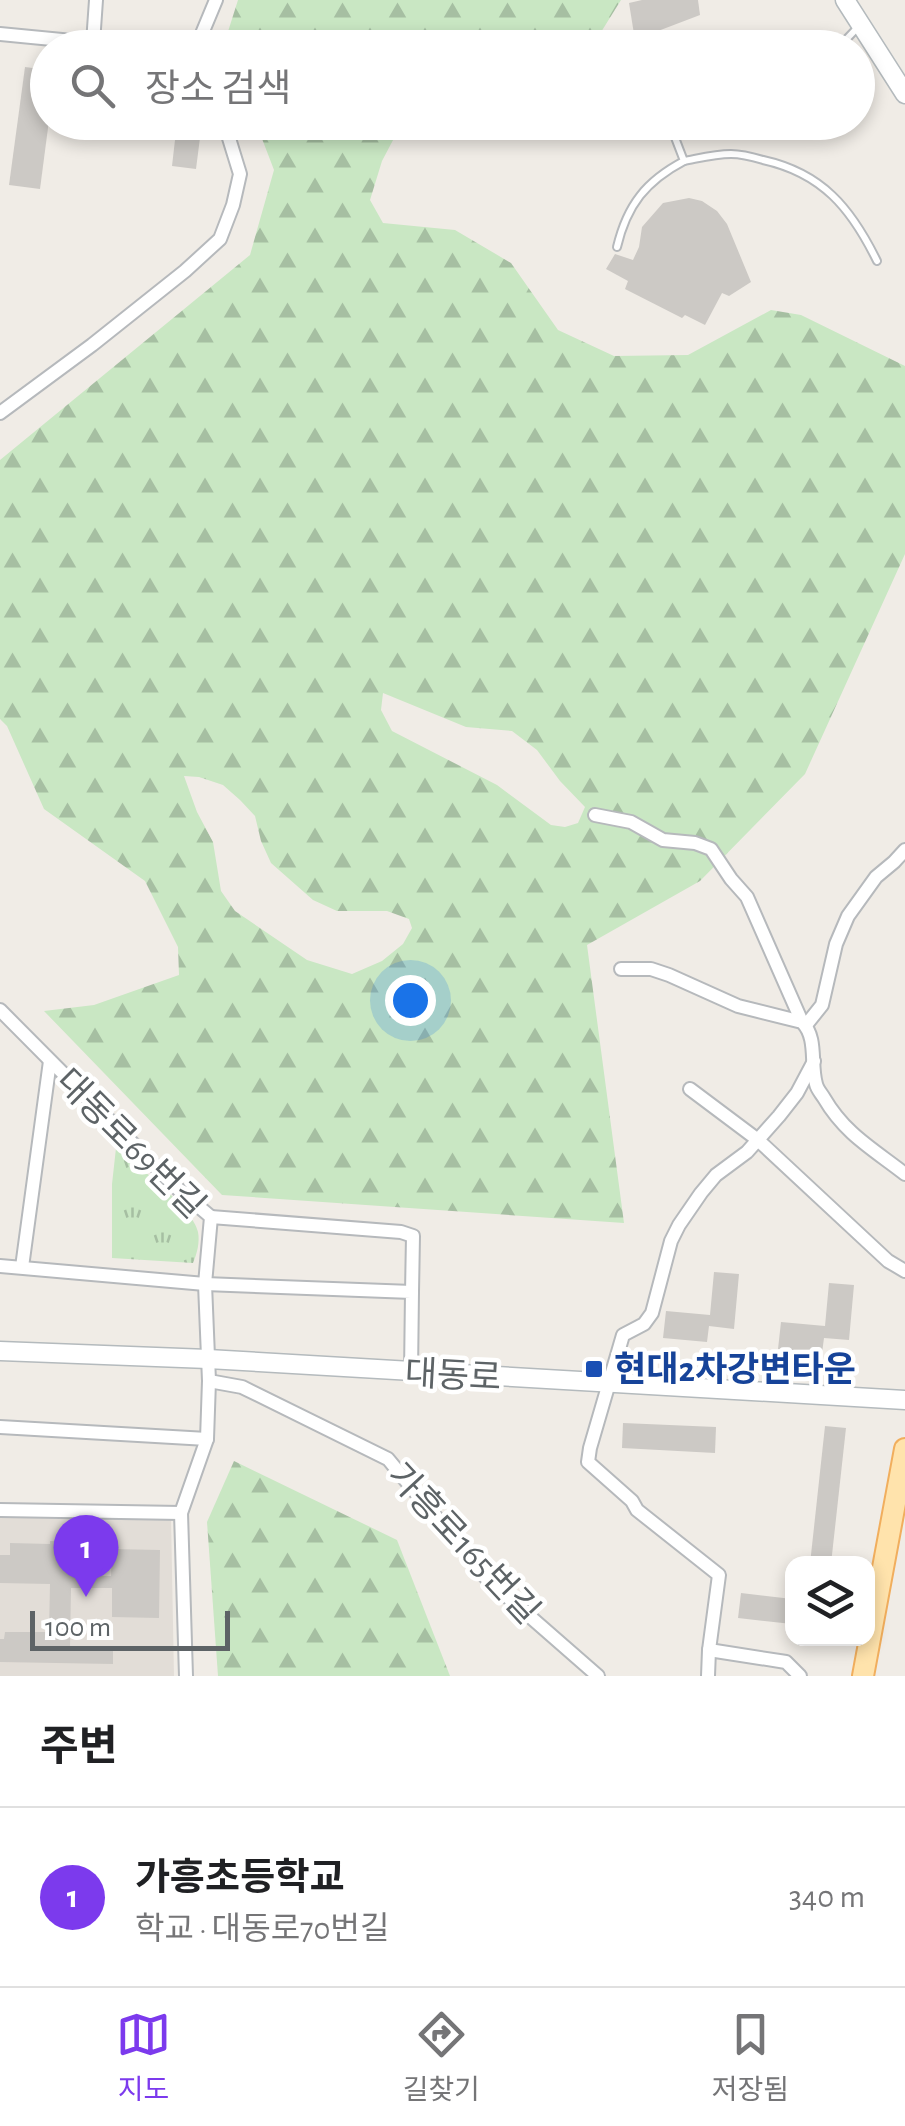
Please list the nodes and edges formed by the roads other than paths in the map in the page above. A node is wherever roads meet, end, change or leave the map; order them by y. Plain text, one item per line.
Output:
1 (96, 0) edge
2 (216, 0) edge
3 (845, 0) edge
4 (860, 24) junction
5 (94, 30) edge
6 (202, 30) edge
7 (854, 30) edge
8 (864, 30) edge
9 (0, 34) edge
10 (30, 37) edge
11 (875, 47) edge
12 (905, 94) edge
13 (230, 140) edge
14 (676, 140) edge
15 (684, 161) junction
16 (617, 247) dead end
17 (877, 260) dead end
18 (0, 413) edge
19 (595, 815) dead end
20 (905, 850) edge
21 (621, 968) dead end
22 (0, 1010) edge
23 (804, 1024) junction
24 (50, 1061) junction
25 (814, 1061) junction
26 (690, 1089) dead end
27 (758, 1140) junction
28 (905, 1174) edge
29 (211, 1217) junction
30 (0, 1266) edge
31 (22, 1267) junction
32 (905, 1272) edge
33 (206, 1284) junction
34 (412, 1292) junction
35 (0, 1351) edge
36 (208, 1360) junction
37 (411, 1372) junction
38 (209, 1381) junction
39 (609, 1384) junction
40 (905, 1400) edge
41 (0, 1427) edge
42 (207, 1439) junction
43 (905, 1449) edge
44 (0, 1510) edge
45 (181, 1513) junction
46 (709, 1650) junction
47 (186, 1676) edge
48 (598, 1676) edge
49 (708, 1676) edge
50 (800, 1676) edge
51 (863, 1676) edge

1 - 5 street
2 - 6 street
3 - 4 main road
4 - 7 lane
4 - 8 main road
9 - 10 street
11 - 12 main road
13 - 18 street
14 - 15 lane
15 - 16 lane
15 - 17 lane
19 - 23 street
20 - 23 street
21 - 23 street
22 - 24 street, 대동로69번길
23 - 25 street
24 - 29 street, 대동로69번길
24 - 31 street, 대동로69번길
25 - 27 street
25 - 28 street
26 - 27 street
27 - 32 street
27 - 39 street
29 - 33 street, 대동로69번길
29 - 34 street
30 - 31 street
31 - 33 street
33 - 34 street
33 - 36 street, 대동로69번길
34 - 37 street
35 - 36 main road, 대동로
36 - 37 main road, 대동로
36 - 38 street, 대동로69번길
37 - 39 main road, 대동로
38 - 42 street, 대동로69번길
38 - 48 street, 가흥로165번길
39 - 40 main road, 대동로
39 - 46 street
41 - 42 street
42 - 45 street, 대동로69번길
43 - 51 main road
44 - 45 street
45 - 47 street
46 - 49 street
46 - 50 street

